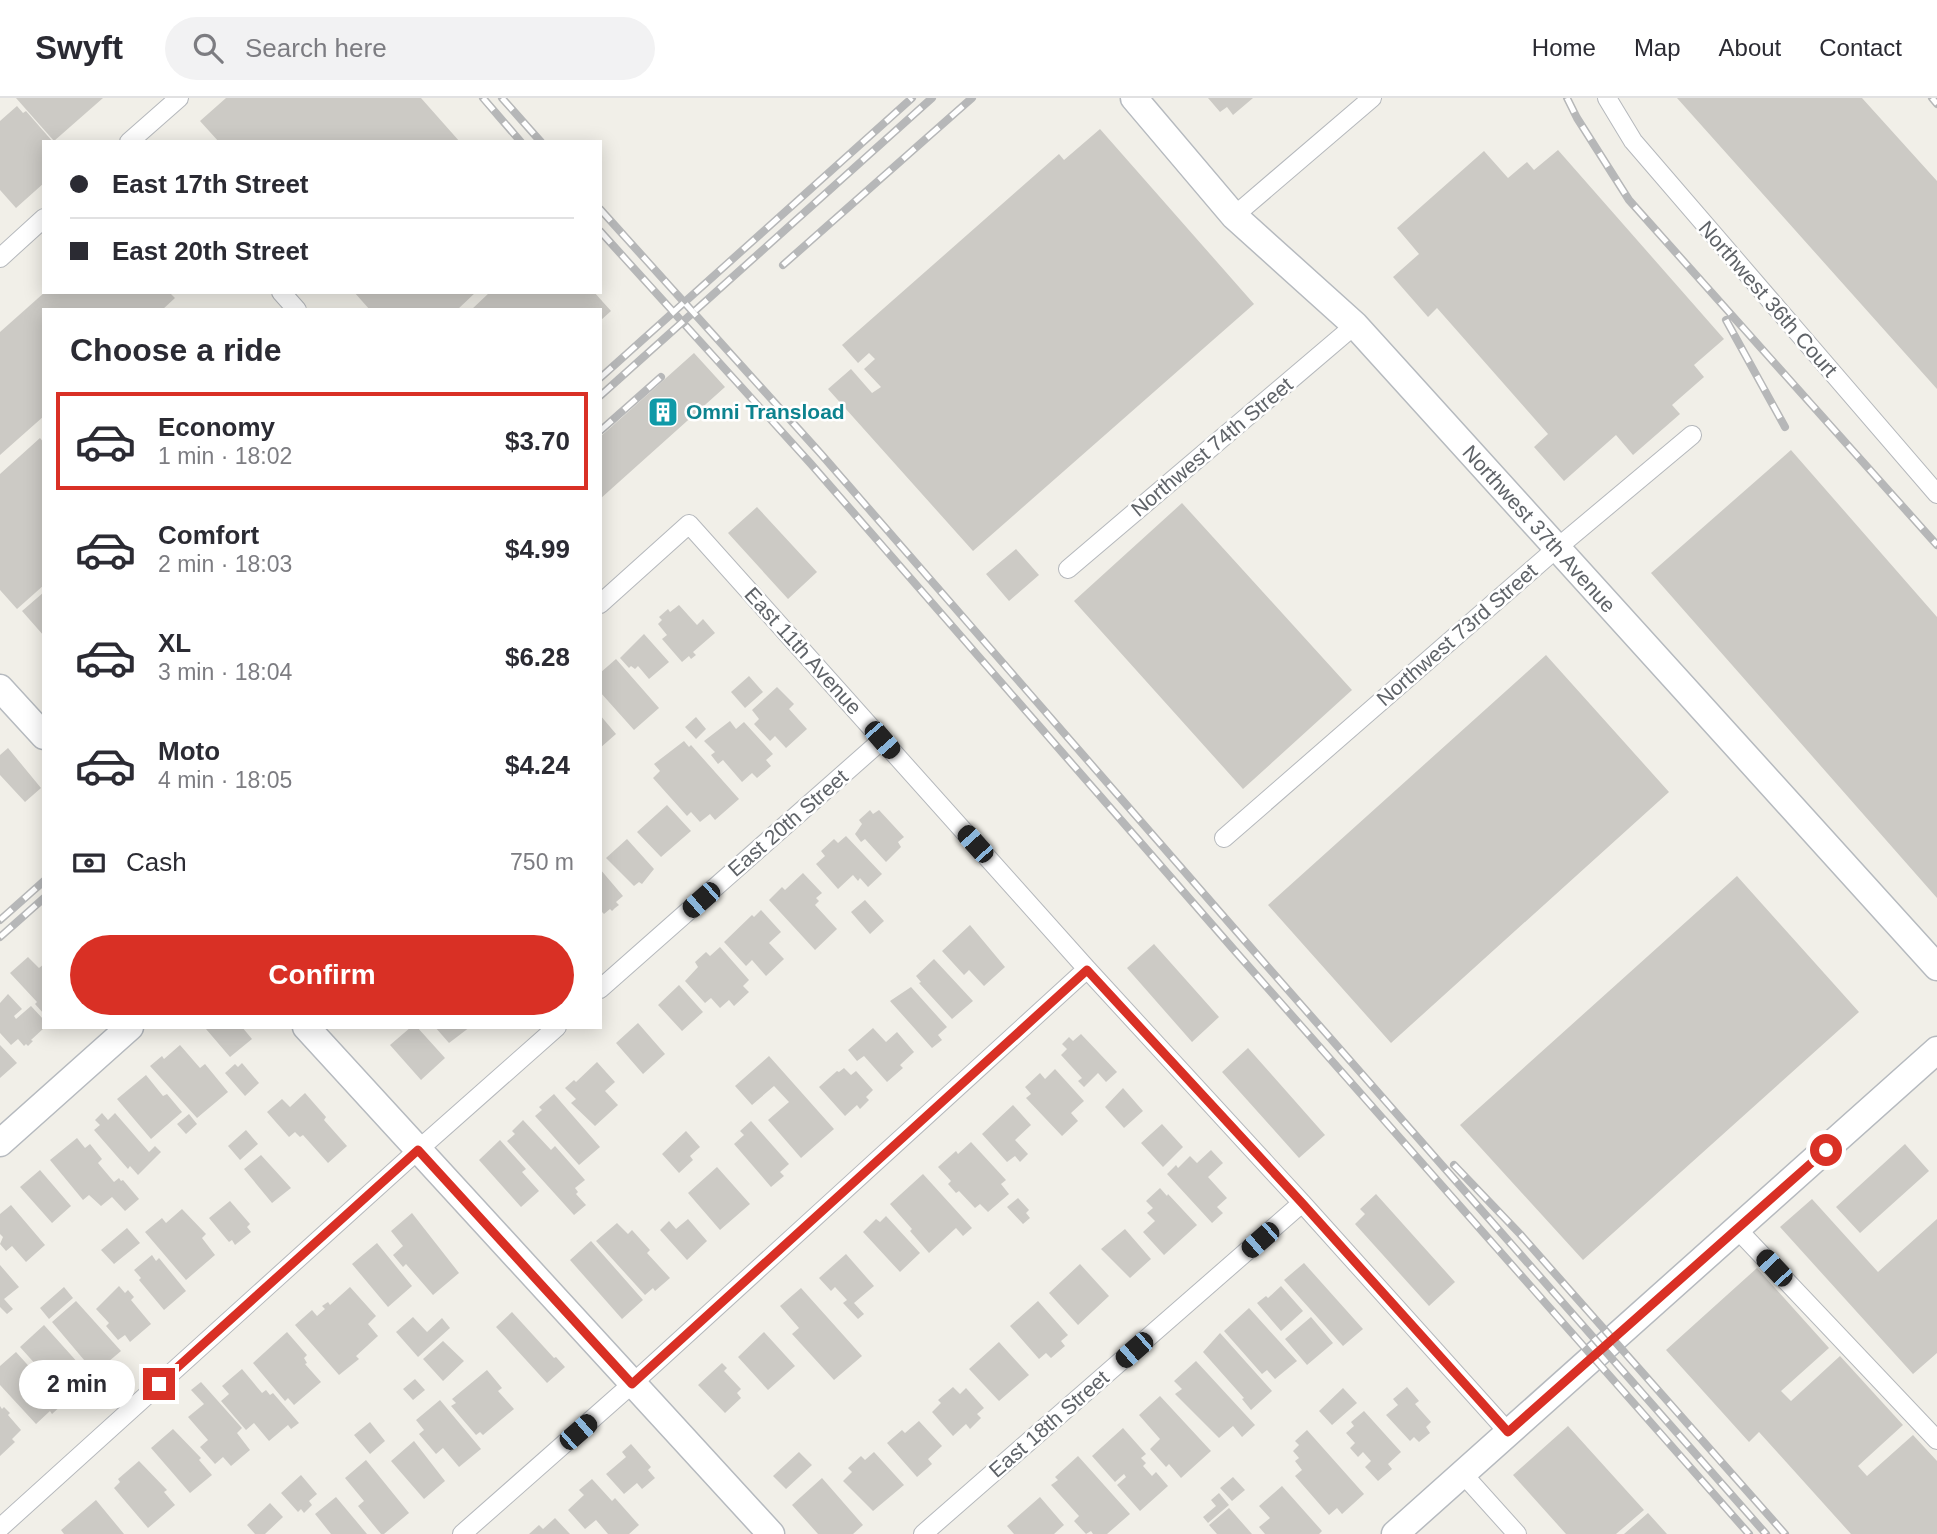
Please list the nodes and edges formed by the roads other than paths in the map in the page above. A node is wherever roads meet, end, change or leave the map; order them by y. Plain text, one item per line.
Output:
1 (179, 98) edge
2 (1134, 98) edge
3 (1372, 98) edge
4 (1607, 98) edge
5 (138, 139) edge
6 (1234, 216) junction
7 (42, 220) edge
8 (0, 258) edge
9 (283, 294) edge
10 (295, 308) edge
11 (1355, 325) junction
12 (1692, 435) dead end
13 (1937, 494) edge
14 (1557, 548) junction
15 (1068, 569) dead end
16 (602, 602) edge
17 (0, 688) edge
18 (42, 734) edge
19 (882, 740) junction
20 (1224, 838) dead end
21 (1937, 967) edge
22 (1087, 970) junction
23 (602, 987) edge
24 (128, 1029) edge
25 (308, 1029) edge
26 (554, 1029) edge
27 (1937, 1050) edge
28 (0, 1143) edge
29 (418, 1150) junction
30 (1302, 1203) junction
31 (1738, 1230) junction
32 (632, 1384) junction
33 (1508, 1432) junction
34 (1937, 1440) edge
35 (1463, 1474) junction
36 (0, 1528) edge
37 (462, 1534) edge
38 (771, 1534) edge
39 (923, 1534) edge
40 (1395, 1534) edge
41 (1517, 1534) edge

1 - 5 street
2 - 6 street, Northwest 37th Avenue
3 - 6 street
4 - 13 street, Northwest 36th Court
6 - 11 street, Northwest 37th Avenue
7 - 8 street
9 - 10 street
11 - 14 street, Northwest 37th Avenue
11 - 15 street, Northwest 74th Street
12 - 14 street, Northwest 73rd Street
14 - 20 street, Northwest 73rd Street
14 - 21 street, Northwest 37th Avenue
16 - 19 street, East 11th Avenue
17 - 18 street
19 - 22 street, East 11th Avenue
19 - 23 street, East 20th Street
22 - 30 street, East 11th Avenue
22 - 32 street
24 - 28 street
25 - 29 street
26 - 29 street
27 - 31 street
29 - 32 street
29 - 36 street
30 - 33 street, East 11th Avenue
30 - 39 street, East 18th Street
31 - 33 street
31 - 34 street
32 - 37 street
32 - 38 street
33 - 35 street
35 - 40 street
35 - 41 street

